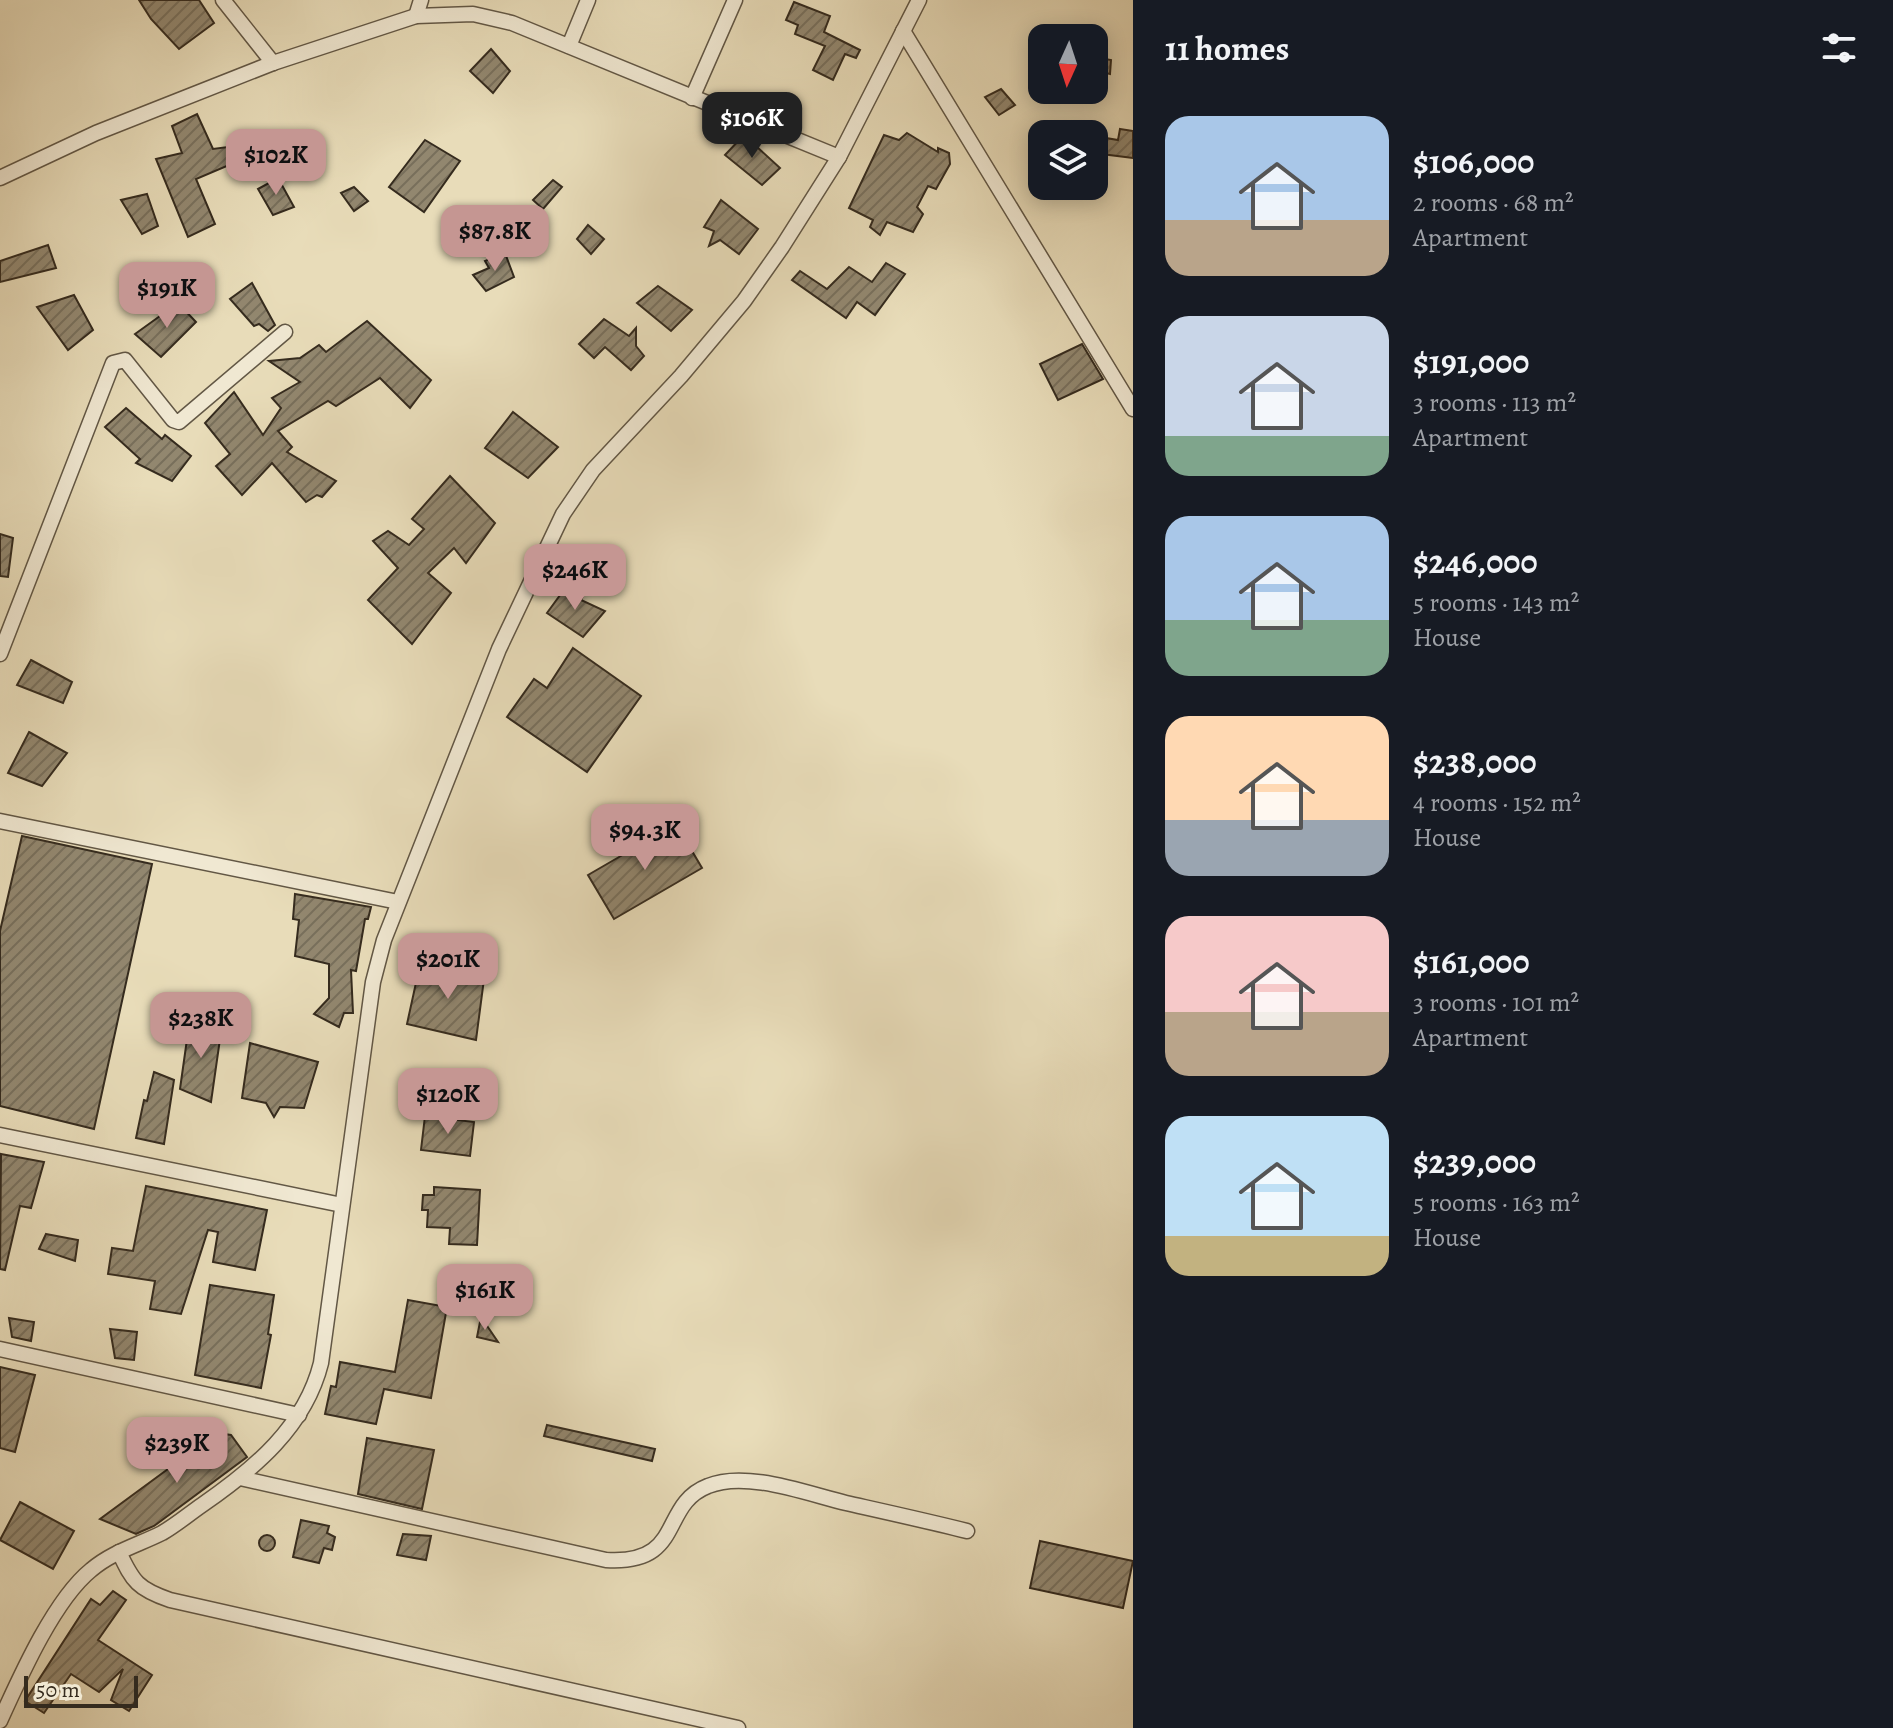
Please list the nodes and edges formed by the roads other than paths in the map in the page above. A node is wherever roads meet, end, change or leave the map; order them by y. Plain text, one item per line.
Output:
1 (223, 0) edge
2 (421, 0) edge
3 (588, 0) edge
4 (735, 0) edge
5 (919, 0) edge
6 (416, 16) junction
7 (903, 31) junction
8 (569, 46) junction
9 (273, 63) junction
10 (692, 98) junction
11 (839, 157) junction
12 (2, 174) edge
13 (285, 332) dead end
14 (1133, 409) edge
15 (0, 654) edge
16 (0, 821) edge
17 (398, 902) junction
18 (0, 1135) edge
19 (342, 1205) junction
20 (0, 1349) edge
21 (299, 1415) junction
22 (240, 1478) junction
23 (967, 1531) dead end
24 (119, 1552) junction
25 (0, 1721) edge
26 (738, 1728) edge

1 - 9 street
2 - 6 street
3 - 8 street
4 - 10 street
5 - 7 street
6 - 8 street
6 - 9 street
7 - 11 street
7 - 14 street
8 - 10 street
9 - 12 street
10 - 11 street
11 - 17 street
13 - 15 street
16 - 17 street
17 - 19 street
18 - 19 street
19 - 21 street
20 - 21 street
21 - 22 street
22 - 23 street
22 - 24 street
24 - 25 street
24 - 26 street

